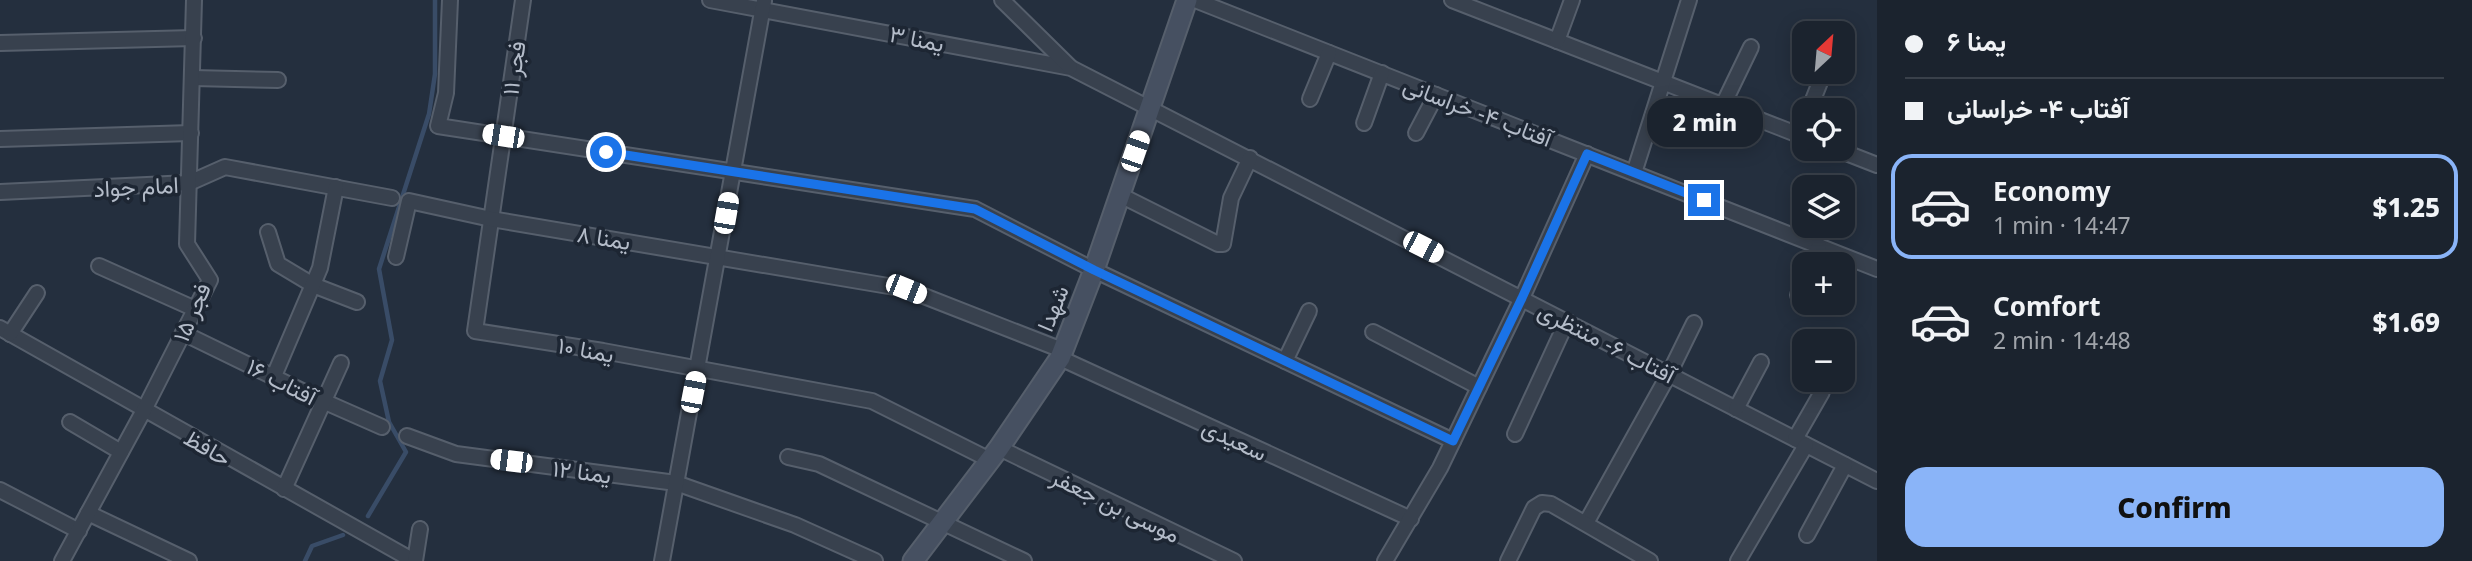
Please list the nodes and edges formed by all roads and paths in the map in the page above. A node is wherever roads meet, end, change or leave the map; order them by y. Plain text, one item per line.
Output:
1 (194, 0) edge
2 (450, 0) edge
3 (523, 0) edge
4 (710, 0) edge
5 (1002, 0) edge
6 (1186, 0) edge
7 (1195, 0) edge
8 (1452, 0) edge
9 (1572, 0) edge
10 (1689, 0) edge
11 (764, 4) edge
12 (194, 38) junction
13 (1557, 41) junction
14 (0, 43) edge
15 (1751, 47) dead end
16 (1329, 53) junction
17 (1071, 68) junction
18 (1381, 73) junction
19 (192, 78) junction
20 (278, 80) dead end
21 (1663, 82) junction
22 (1436, 94) junction
23 (1310, 99) dead end
24 (1723, 105) junction
25 (1150, 106) junction
26 (1364, 123) dead end
27 (1792, 128) edge
28 (191, 133) junction
29 (1416, 133) dead end
30 (503, 136) junction
31 (0, 139) edge
32 (1587, 154) junction
33 (1855, 156) edge
34 (1250, 158) junction
35 (1877, 165) edge
36 (733, 171) junction
37 (1634, 173) junction
38 (189, 183) junction
39 (336, 187) junction
40 (0, 192) edge
41 (1119, 195) junction
42 (392, 198) dead end
43 (491, 219) junction
44 (268, 232) dead end
45 (1819, 246) junction
46 (1816, 252) edge
47 (718, 256) junction
48 (396, 257) dead end
49 (99, 266) dead end
50 (1877, 269) edge
51 (1094, 270) junction
52 (313, 285) junction
53 (906, 289) joint
54 (37, 293) dead end
55 (1522, 298) junction
56 (357, 302) dead end
57 (195, 309) junction
58 (1309, 311) dead end
59 (1567, 321) junction
60 (1694, 323) dead end
61 (475, 331) joint
62 (184, 332) junction
63 (1373, 332) dead end
64 (4, 333) edge
65 (1061, 354) junction
66 (1285, 361) junction
67 (1761, 362) dead end
68 (341, 363) dead end
69 (697, 370) junction
70 (1670, 374) junction
71 (274, 376) junction
72 (1479, 387) junction
73 (1822, 392) dead end
74 (323, 401) junction
75 (872, 401) joint
76 (1736, 409) junction
77 (144, 410) junction
78 (70, 422) dead end
79 (382, 427) dead end
80 (1515, 434) dead end
81 (407, 436) dead end
82 (1453, 441) junction
83 (1800, 442) junction
84 (121, 452) junction
85 (994, 454) junction
86 (788, 457) dead end
87 (1845, 465) junction
88 (1877, 481) edge
89 (676, 483) junction
90 (284, 489) junction
91 (0, 490) edge
92 (88, 513) junction
93 (1410, 519) junction
94 (943, 522) junction
95 (1586, 523) junction
96 (420, 528) dead end
97 (79, 531) junction
98 (1807, 536) dead end
99 (62, 561) edge
100 (188, 561) edge
101 (415, 561) edge
102 (662, 561) edge
103 (876, 561) edge
104 (914, 561) edge
105 (1024, 561) edge
106 (1234, 561) edge
107 (1385, 561) edge
108 (1507, 561) edge
109 (1650, 561) edge
110 (1738, 561) edge

1 - 12 street, فجر ۱۵
2 - 30 street
3 - 30 street, فجر ۱۱
4 - 11 street, یمنا ۳
5 - 17 street
6 - 25 main road, شهدا
7 - 16 street, آفتاب ۴- خراسانی
8 - 13 street
9 - 13 street
10 - 21 street
11 - 17 street, یمنا ۳
11 - 36 street
12 - 14 street
12 - 19 street, فجر ۱۵
13 - 21 street
15 - 24 street
16 - 18 street, آفتاب ۴- خراسانی
16 - 23 street
17 - 25 street, آفتاب ۶- منتظری
18 - 22 street, آفتاب ۴- خراسانی
18 - 26 street
19 - 20 street
19 - 28 street, فجر ۱۵
21 - 24 street
21 - 37 street
22 - 29 street
22 - 32 street, آفتاب ۴- خراسانی
24 - 27 street
25 - 34 street, آفتاب ۶- منتظری
25 - 41 main road, شهدا
28 - 31 street
28 - 38 street, فجر ۱۵
30 - 36 street
30 - 43 street, فجر ۱۱
32 - 37 street, آفتاب ۴- خراسانی
32 - 55 street
33 - 35 street
34 - 41 street
34 - 55 street, آفتاب ۶- منتظری
36 - 47 street
36 - 51 street
37 - 45 street, آفتاب ۴- خراسانی
38 - 39 street, امام جواد
38 - 40 street, امام جواد
38 - 57 street, فجر ۱۵
39 - 42 street, امام جواد
39 - 52 street
41 - 51 main road, شهدا
43 - 47 street, یمنا ۸
43 - 48 street
43 - 61 street, فجر ۱۱
44 - 52 street
45 - 46 street
45 - 50 street, آفتاب ۴- خراسانی
47 - 53 street, یمنا ۸
47 - 69 street
49 - 57 street
51 - 65 main road, شهدا
51 - 66 street
52 - 56 street
52 - 71 street
53 - 65 street, سعیدی
54 - 64 street
55 - 59 street, آفتاب ۶- منتظری
55 - 72 street
57 - 62 street, فجر ۱۵
58 - 66 street
59 - 70 street, آفتاب ۶- منتظری
59 - 80 street
60 - 70 street
61 - 69 street, یمنا ۱۰
62 - 71 street, آفتاب ۱۶
62 - 77 street, فجر ۱۵
63 - 72 street
64 - 77 street, حافظ
65 - 85 main road, شهدا
65 - 93 street, سعیدی
66 - 82 street
67 - 76 street
68 - 74 street
69 - 75 street, یمنا ۱۰
69 - 89 street
70 - 76 street, آفتاب ۶- منتظری
70 - 95 street
71 - 74 street, آفتاب ۱۶
72 - 82 street
73 - 83 street
74 - 79 street, آفتاب ۱۶
74 - 90 street
75 - 85 street, موسی بن جعفر
76 - 83 street, آفتاب ۶- منتظری
77 - 84 street, فجر ۱۵
77 - 90 street, حافظ
78 - 84 street
81 - 89 street, یمنا ۱۲
82 - 93 street
83 - 87 street, آفتاب ۶- منتظری
83 - 110 street
84 - 92 street, فجر ۱۵
85 - 94 main road, شهدا
85 - 106 street, موسی بن جعفر
86 - 94 street
87 - 88 street, آفتاب ۶- منتظری
87 - 98 street
89 - 102 street
89 - 103 street, یمنا ۱۲
90 - 101 street, حافظ
91 - 97 street
92 - 97 street, فجر ۱۵
92 - 100 street
93 - 107 street
94 - 104 main road, شهدا
94 - 105 street
95 - 108 street
95 - 109 street
96 - 101 street
97 - 99 street, فجر ۱۵

